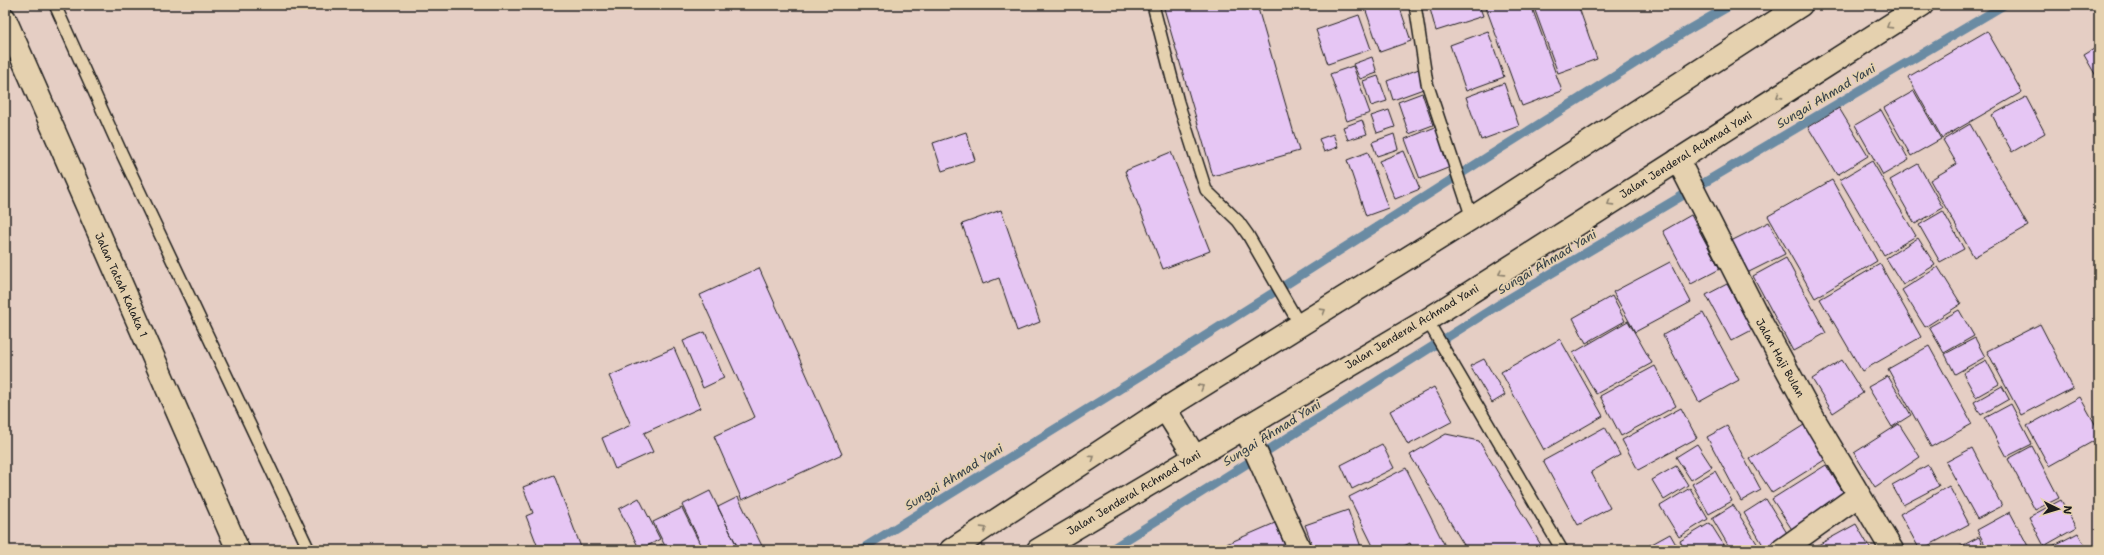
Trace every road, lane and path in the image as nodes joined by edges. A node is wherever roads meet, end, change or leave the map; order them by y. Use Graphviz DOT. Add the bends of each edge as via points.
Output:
graph roads {
  1 [pos="55,5"];
  2 [pos="1154,5"];
  3 [pos="1415,5"];
  4 [pos="1801,5"];
  5 [pos="1922,5"];
  6 [pos="5,19"];
  7 [pos="1682,168"];
  8 [pos="1472,218"];
  9 [pos="1427,320"];
  10 [pos="1300,325"];
  11 [pos="1165,409"];
  12 [pos="1245,428"];
  13 [pos="1195,457"];
  14 [pos="1859,495"];
  15 [pos="238,550"];
  16 [pos="309,550"];
  17 [pos="951,550"];
  18 [pos="1038,550"];
  19 [pos="1300,550"];
  20 [pos="1562,550"];
  21 [pos="1782,550"];
  22 [pos="1892,550"];
  1 -- 16 [label="lane" via="122,154"];
  2 -- 10 [label="lane" via="1178,102 1206,190 1238,221 1248,235"];
  3 -- 8 [label="lane" via="1427,83"];
  4 -- 8 [label="main road"];
  5 -- 7 [label="main road, Jalan Jenderal Achmad Yani, one-way"];
  6 -- 15 [label="main road, Jalan Tatah Kalaka 1"];
  7 -- 9 [label="main road, Jalan Jenderal Achmad Yani, one-way"];
  7 -- 14 [label="main road, Jalan Haji Bulan" via="1760,322"];
  10 -- 8 [label="main road, one-way"];
  9 -- 12 [label="main road, Jalan Jenderal Achmad Yani"];
  9 -- 20 [label="lane"];
  11 -- 10 [label="main road, one-way"];
  11 -- 13 [label="main road"];
  17 -- 11 [label="main road, one-way"];
  12 -- 13 [label="main road, Jalan Jenderal Achmad Yani"];
  12 -- 19 [label="main road"];
  13 -- 18 [label="main road, Jalan Jenderal Achmad Yani"];
  14 -- 21 [label="main road"];
  14 -- 22 [label="main road, Jalan Haji Bulan"];
}
